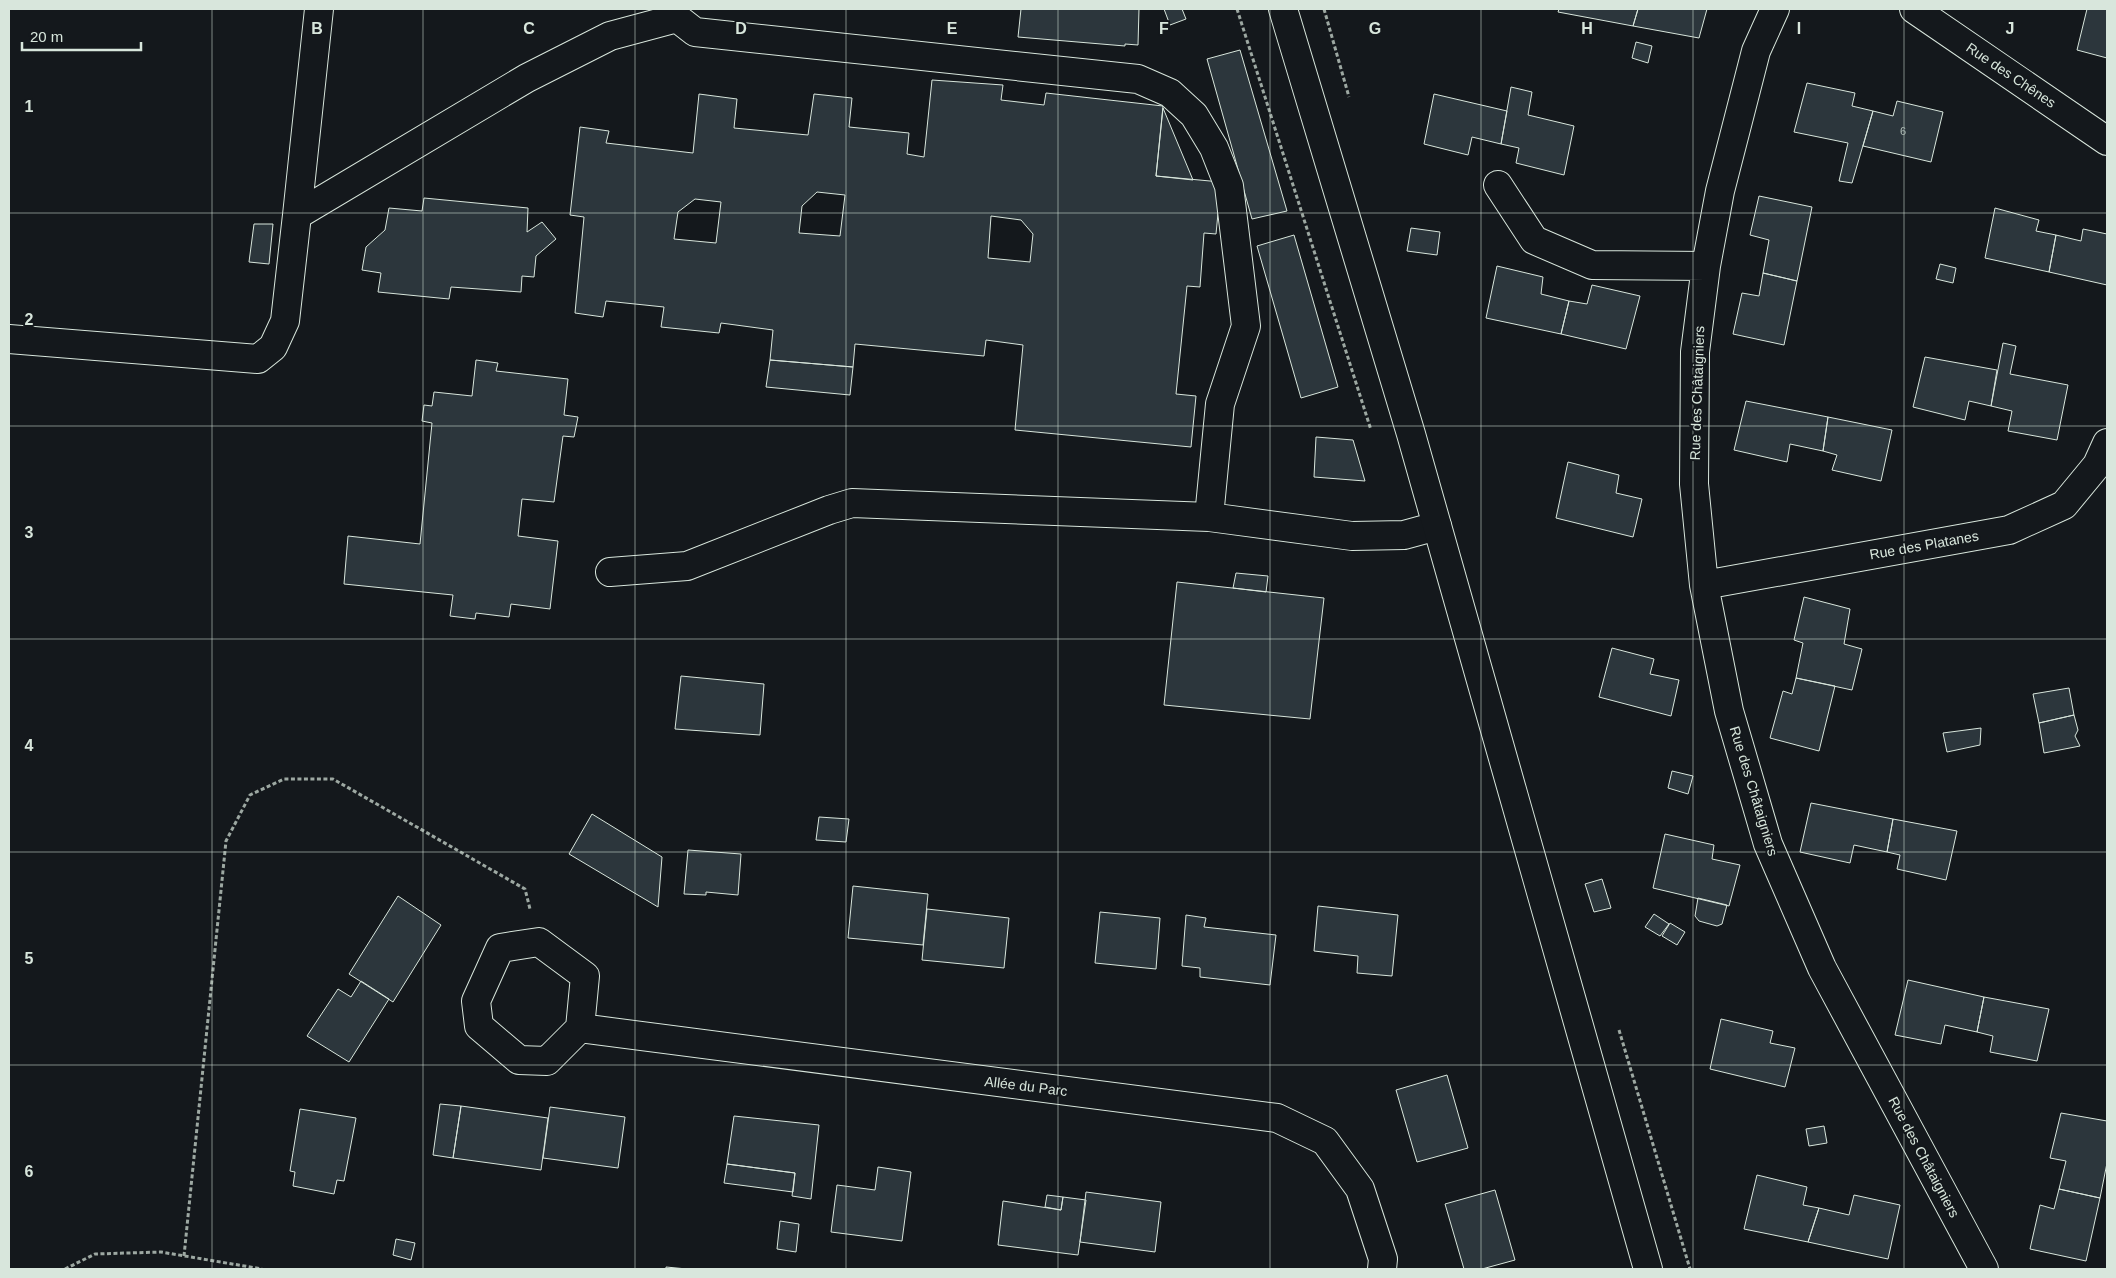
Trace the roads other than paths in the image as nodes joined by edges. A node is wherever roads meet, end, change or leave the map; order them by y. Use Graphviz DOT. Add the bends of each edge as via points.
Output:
graph roads {
  1 [pos="319,9"];
  2 [pos="1283,9"];
  3 [pos="1775,9"];
  4 [pos="1914,9"];
  5 [pos="676,13"];
  6 [pos="2107,141"];
  7 [pos="1498,185"];
  8 [pos="297,215"];
  9 [pos="1706,266"];
  10 [pos="9,340"];
  11 [pos="2107,443"];
  12 [pos="1209,517"];
  13 [pos="1437,526"];
  14 [pos="610,572"];
  15 [pos="1704,585"];
  16 [pos="580,1028"];
  17 [pos="1382,1269"];
  18 [pos="1648,1269"];
  19 [pos="1984,1269"];
  1 -- 8 [label="street"];
  2 -- 13 [label="street"];
  3 -- 9 [label="street, Rue des Châtaigniers" via="1756,51 1720,191"];
  4 -- 6 [label="street, Rue des Chênes"];
  5 -- 8 [label="street" via="610,36 527,78"];
  5 -- 12 [label="street" via="695,32 1138,79 1170,93 1194,115 1214,148 1228,186 1246,326 1220,404"];
  7 -- 9 [label="street" via="1534,240 1592,265"];
  8 -- 10 [label="street" via="285,321 273,347 258,359"];
  9 -- 15 [label="street, Rue des Châtaigniers" via="1695,352 1694,466"];
  11 -- 15 [label="street, Rue des Platanes" via="2097,465 2064,505 2009,530"];
  12 -- 13 [label="street" via="1352,536 1404,535"];
  12 -- 14 [label="street" via="852,503 687,566"];
  13 -- 18 [label="street"];
  15 -- 19 [label="street, Rue des Châtaigniers" via="1729,711 1768,844 1822,968"];
  16 -- 16 [label="street" via="547,1061 519,1060 479,1026 476,1001 500,948 539,942 585,976"];
  16 -- 17 [label="street, Allée du Parc" via="1276,1118 1325,1141 1360,1189 1382,1259"];
}
